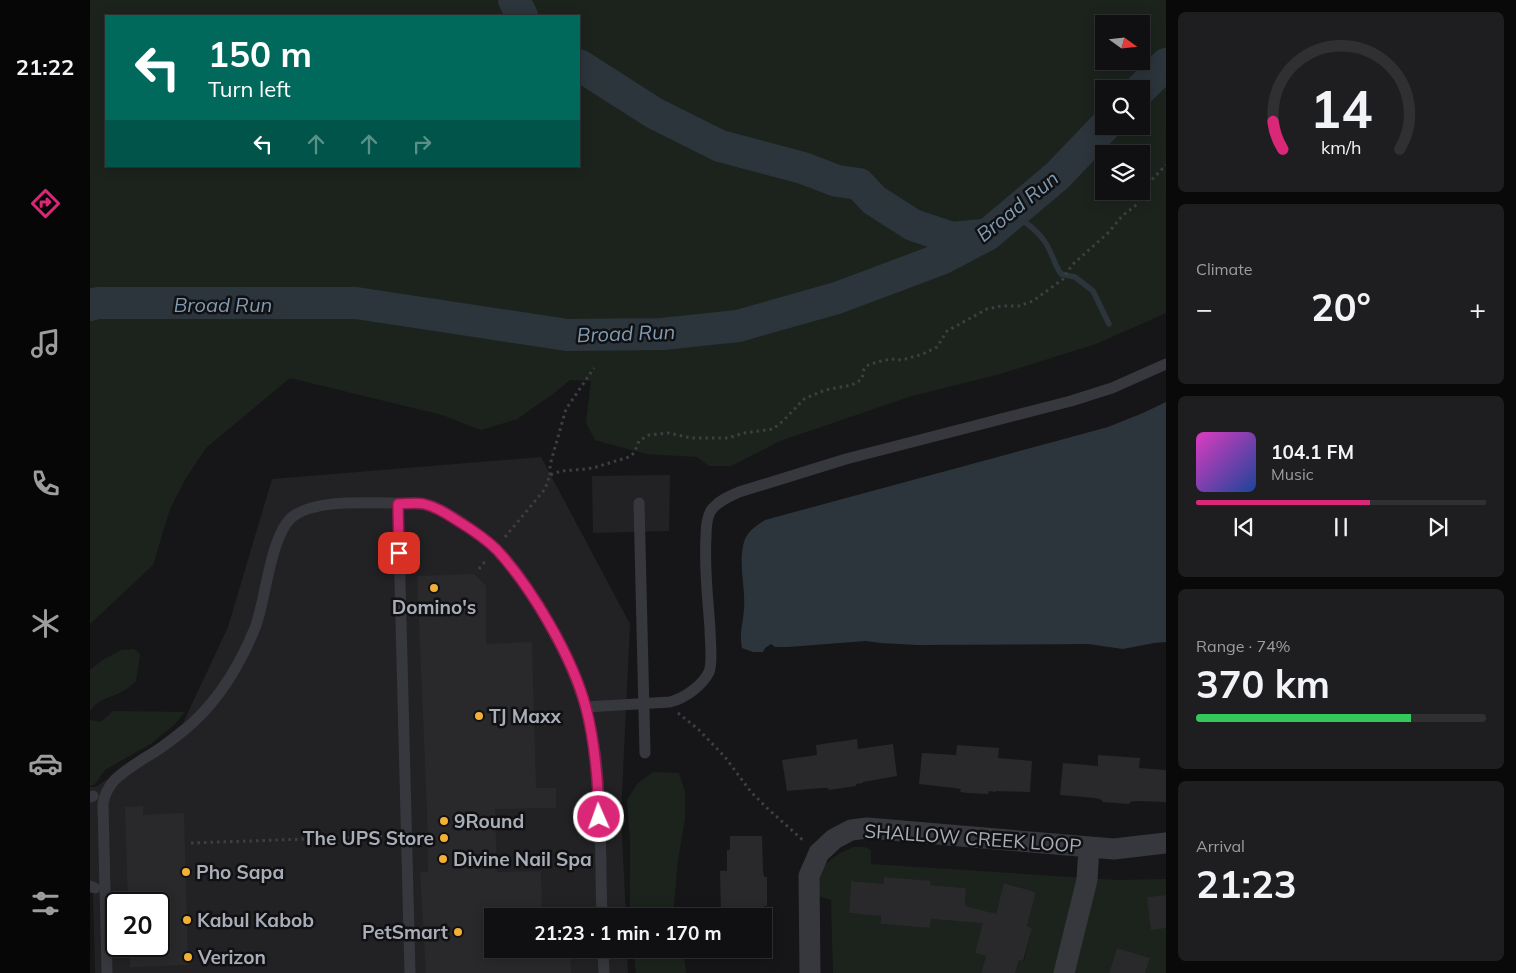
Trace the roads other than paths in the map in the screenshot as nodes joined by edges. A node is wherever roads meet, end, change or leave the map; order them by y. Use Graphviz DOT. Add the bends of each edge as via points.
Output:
graph roads {
  1 [pos="1166,364"];
  2 [pos="398,504"];
  3 [pos="640,504"];
  4 [pos="644,704"];
  5 [pos="586,707"];
  6 [pos="645,754"];
  7 [pos="1166,843"];
  8 [pos="1089,847"];
  9 [pos="602,908"];
  10 [pos="603,958"];
  11 [pos="107,973"];
  12 [pos="410,973"];
  13 [pos="604,973"];
  14 [pos="810,973"];
  15 [pos="1064,973"];
  1 -- 4 [label="lane" via="1112,388 1071,401 846,459 724,499 712,509 705,548 710,670 691,692 677,700"];
  2 -- 5 [label="lane" via="423,504 442,510 496,549 515,571 549,624 569,662"];
  2 -- 11 [label="lane" via="333,504 314,507 291,518 280,535 272,558 255,629 231,676 195,721 112,782 103,804"];
  2 -- 12 [label="lane"];
  3 -- 4 [label="lane"];
  4 -- 5 [label="lane"];
  4 -- 6 [label="lane"];
  5 -- 9 [label="lane" via="595,750"];
  7 -- 8 [label="street, SHALLOW CREEK LOOP" via="1114,849"];
  8 -- 14 [label="street, SHALLOW CREEK LOOP" via="867,828 851,830 834,839 819,854 809,876"];
  8 -- 15 [label="street" via="1087,880"];
  10 -- 13 [label="lane"];
}
